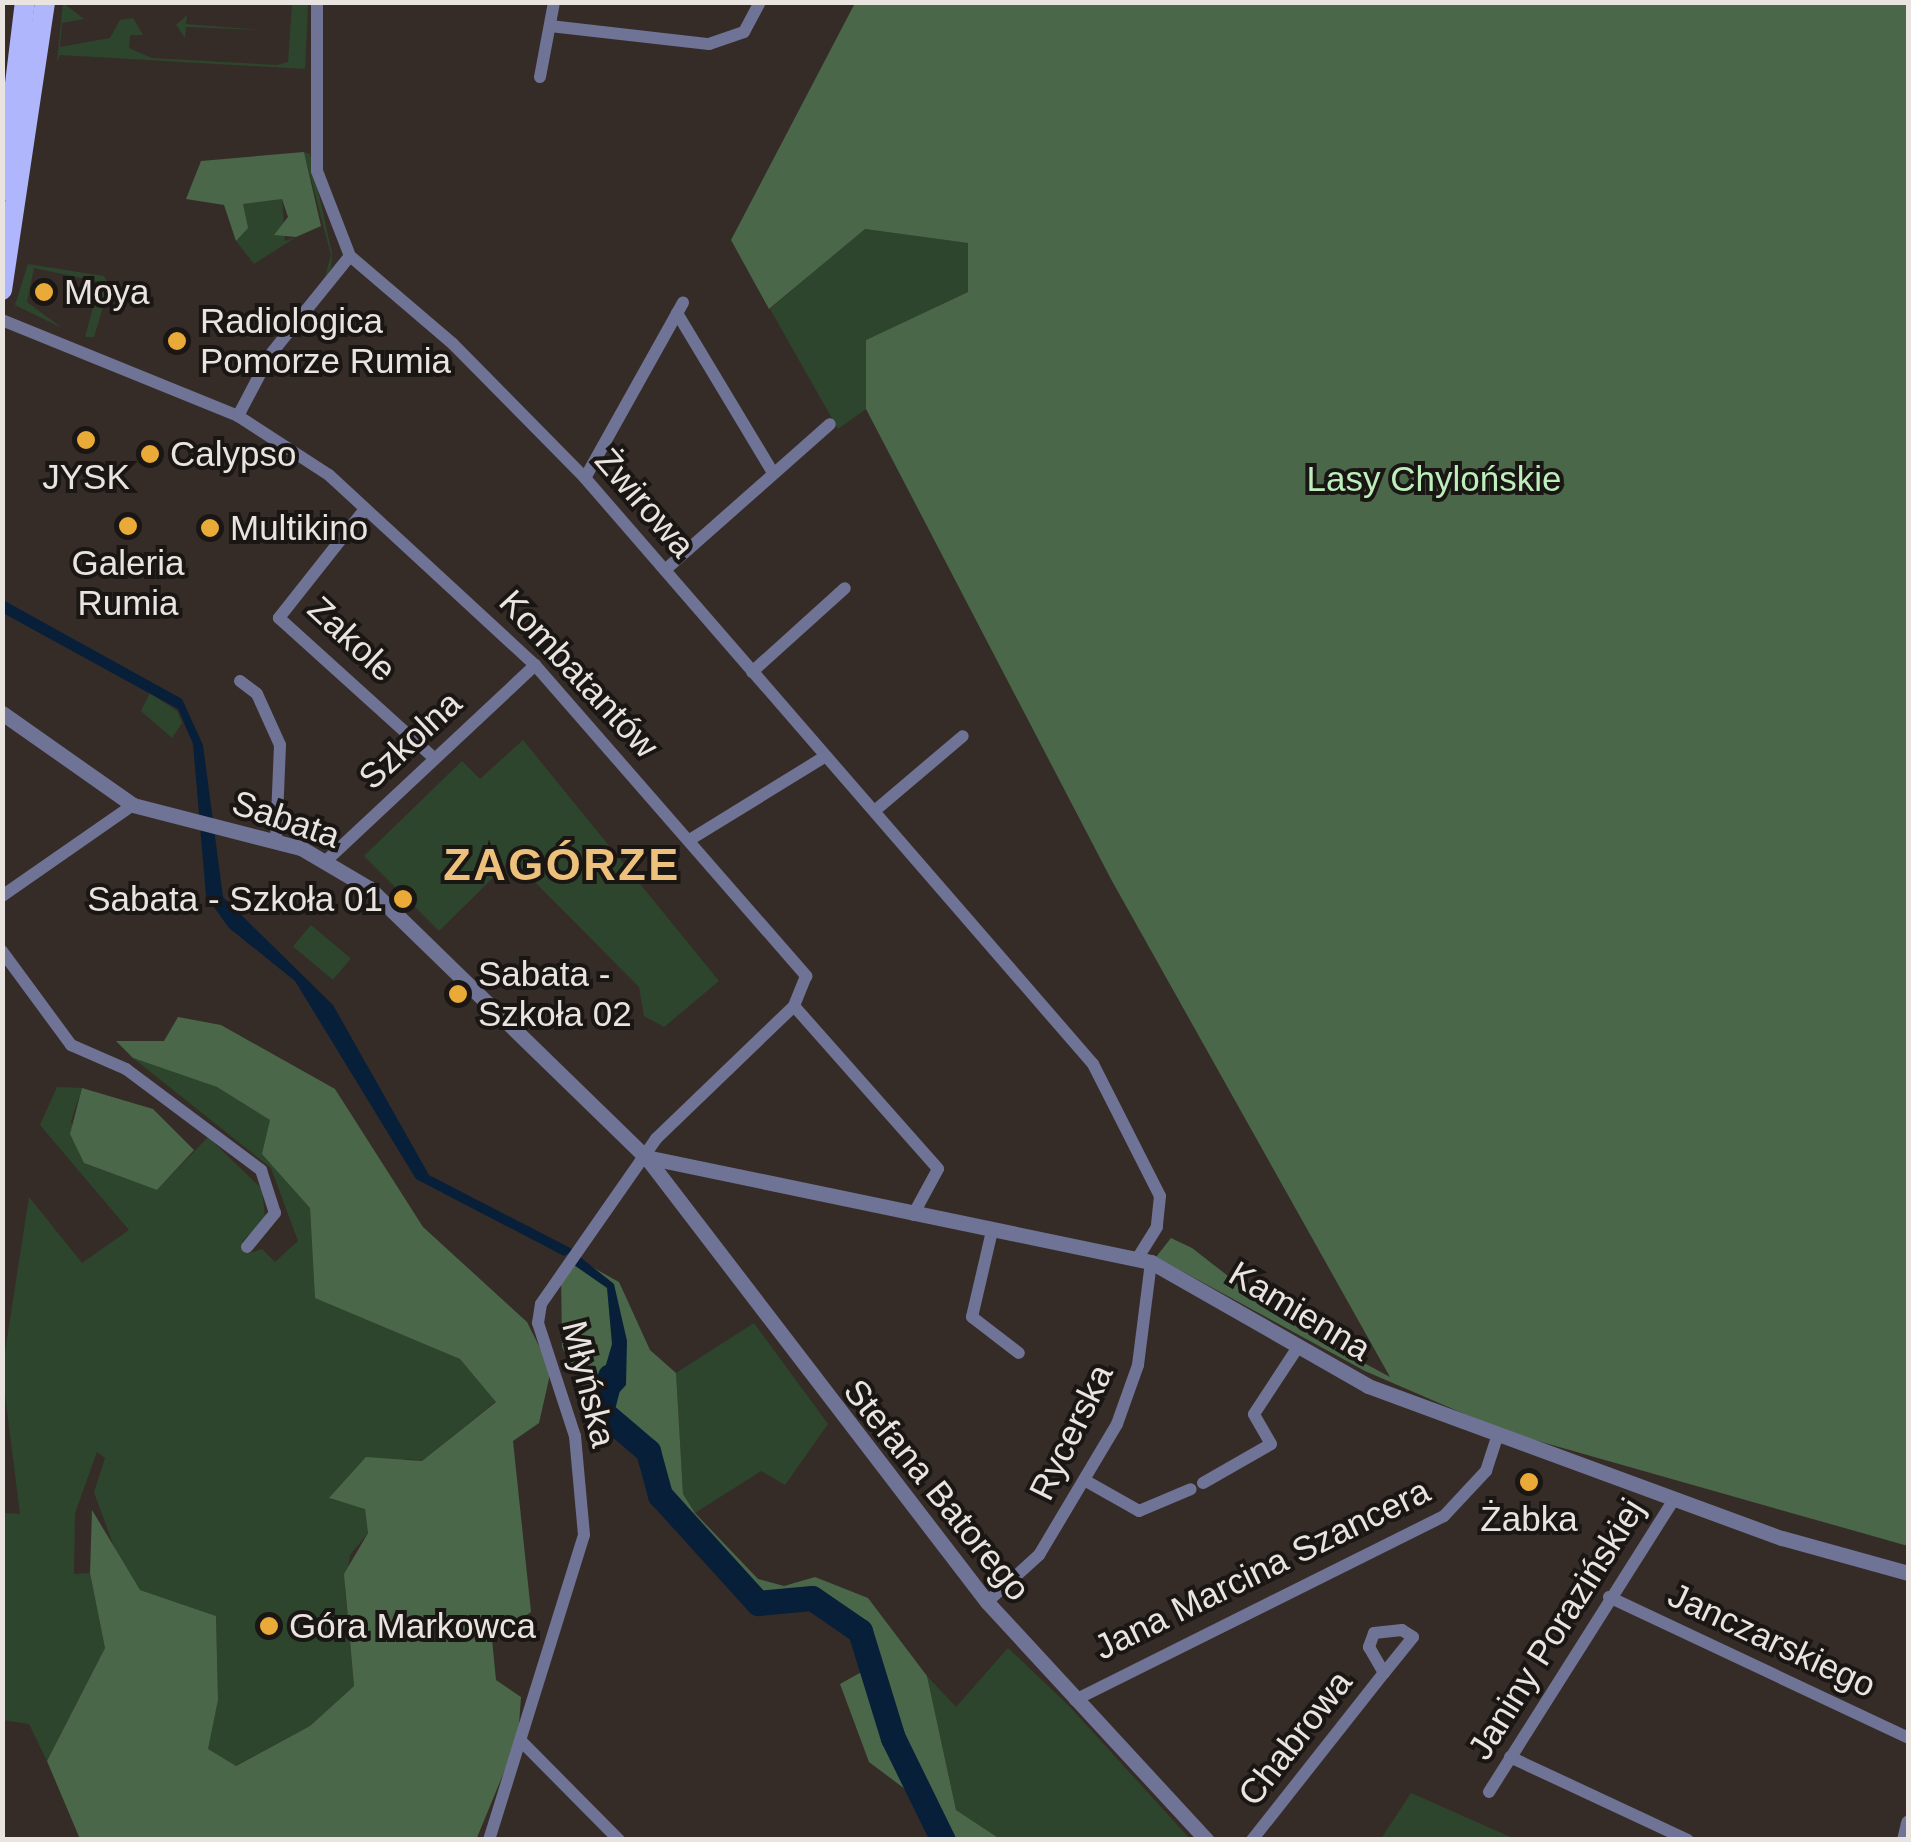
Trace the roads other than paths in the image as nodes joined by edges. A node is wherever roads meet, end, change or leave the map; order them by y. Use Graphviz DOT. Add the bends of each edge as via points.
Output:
graph roads {
  1 [pos="25,2"];
  2 [pos="44,2"];
  3 [pos="318,2"];
  4 [pos="554,2"];
  5 [pos="760,2"];
  6 [pos="550,26"];
  7 [pos="540,77"];
  8 [pos="2,191"];
  9 [pos="350,256"];
  10 [pos="2,290"];
  11 [pos="2,320"];
  12 [pos="238,416"];
  13 [pos="830,424"];
  14 [pos="773,474"];
  15 [pos="585,478"];
  16 [pos="366,509"];
  17 [pos="665,570"];
  18 [pos="845,588"];
  19 [pos="534,666"];
  20 [pos="752,672"];
  21 [pos="240,682"];
  22 [pos="2,713"];
  23 [pos="963,736"];
  24 [pos="826,756"];
  25 [pos="434,758"];
  26 [pos="133,805"];
  27 [pos="878,808"];
  28 [pos="691,839"];
  29 [pos="276,842"];
  30 [pos="328,859"];
  31 [pos="2,896"];
  32 [pos="2,951"];
  33 [pos="794,1006"];
  34 [pos="646,1157"];
  35 [pos="914,1215"];
  36 [pos="992,1231"];
  37 [pos="247,1247"];
  38 [pos="1144,1261"];
  39 [pos="1296,1350"];
  40 [pos="1019,1353"];
  41 [pos="1498,1436"];
  42 [pos="1086,1481"];
  43 [pos="1674,1499"];
  44 [pos="1908,1573"];
  45 [pos="1609,1596"];
  46 [pos="987,1602"];
  47 [pos="1384,1673"];
  48 [pos="1074,1700"];
  49 [pos="1908,1738"];
  50 [pos="522,1742"];
  51 [pos="1510,1757"];
  52 [pos="1489,1792"];
  53 [pos="1908,1822"];
  54 [pos="489,1840"];
  55 [pos="619,1840"];
  56 [pos="1207,1840"];
  57 [pos="1252,1840"];
  58 [pos="1688,1840"];
  59 [pos="1904,1840"];
  1 -- 8 [label="main road"];
  2 -- 10 [label="main road"];
  3 -- 9 [label="street" via="317,172"];
  4 -- 6 [label="street"];
  5 -- 6 [label="street" via="744,32 709,44"];
  6 -- 7 [label="street"];
  9 -- 12 [label="street" via="270,355"];
  9 -- 15 [label="street, Żwirowa"];
  11 -- 12 [label="street, Kombatantów"];
  12 -- 16 [label="street, Kombatantów"];
  13 -- 14 [label="street"];
  14 -- 15 [label="street" via="680,308"];
  14 -- 17 [label="street"];
  15 -- 17 [label="street, Żwirowa"];
  16 -- 19 [label="street, Kombatantów"];
  16 -- 25 [label="street, Zakole" via="279,618"];
  17 -- 20 [label="street, Żwirowa"];
  18 -- 20 [label="street"];
  19 -- 25 [label="street, Szkolna"];
  19 -- 28 [label="street, Kombatantów"];
  20 -- 24 [label="street, Żwirowa"];
  21 -- 29 [label="street" via="257,694 280,745"];
  22 -- 26 [label="street, Sabata"];
  23 -- 27 [label="street"];
  24 -- 27 [label="street, Żwirowa"];
  24 -- 28 [label="street"];
  25 -- 30 [label="street, Szkolna"];
  26 -- 29 [label="street, Sabata"];
  26 -- 31 [label="street"];
  27 -- 38 [label="street, Żwirowa" via="1093,1064 1130,1123 1160,1196"];
  28 -- 33 [label="street, Kombatantów" via="800,966 808,985"];
  29 -- 30 [label="street, Sabata"];
  30 -- 34 [label="street, Sabata"];
  32 -- 37 [label="street" via="71,1045 126,1069 261,1170 275,1213"];
  33 -- 34 [label="street, Młyńska"];
  33 -- 35 [label="street" via="938,1169"];
  34 -- 35 [label="street, Kamienna"];
  34 -- 46 [label="street, Stefana Batorego"];
  34 -- 50 [label="street, Młyńska" via="566,1262 538,1323 576,1436 584,1535"];
  35 -- 36 [label="street, Kamienna"];
  36 -- 38 [label="street, Kamienna"];
  36 -- 40 [label="street" via="972,1317"];
  38 -- 39 [label="street, Kamienna"];
  38 -- 42 [label="street, Rycerska" via="1138,1366"];
  39 -- 41 [label="street, Kamienna"];
  39 -- 42 [label="street" via="1254,1414 1271,1444 1138,1511"];
  41 -- 43 [label="street, Kamienna"];
  41 -- 48 [label="street, Jana Marcina Szancera" via="1486,1471 1444,1516"];
  42 -- 46 [label="street, Rycerska" via="1039,1555"];
  43 -- 44 [label="street, Kamienna"];
  43 -- 45 [label="street, Janiny Porazińskiej"];
  45 -- 49 [label="street, Janczarskiego"];
  45 -- 51 [label="street, Janiny Porazińskiej"];
  46 -- 48 [label="street, Stefana Batorego"];
  47 -- 57 [label="street, Chabrowa"];
  48 -- 56 [label="street, Stefana Batorego"];
  50 -- 54 [label="street, Młyńska"];
  50 -- 55 [label="street"];
  51 -- 52 [label="street, Janiny Porazińskiej"];
  51 -- 58 [label="street"];
  53 -- 59 [label="street"];
}
